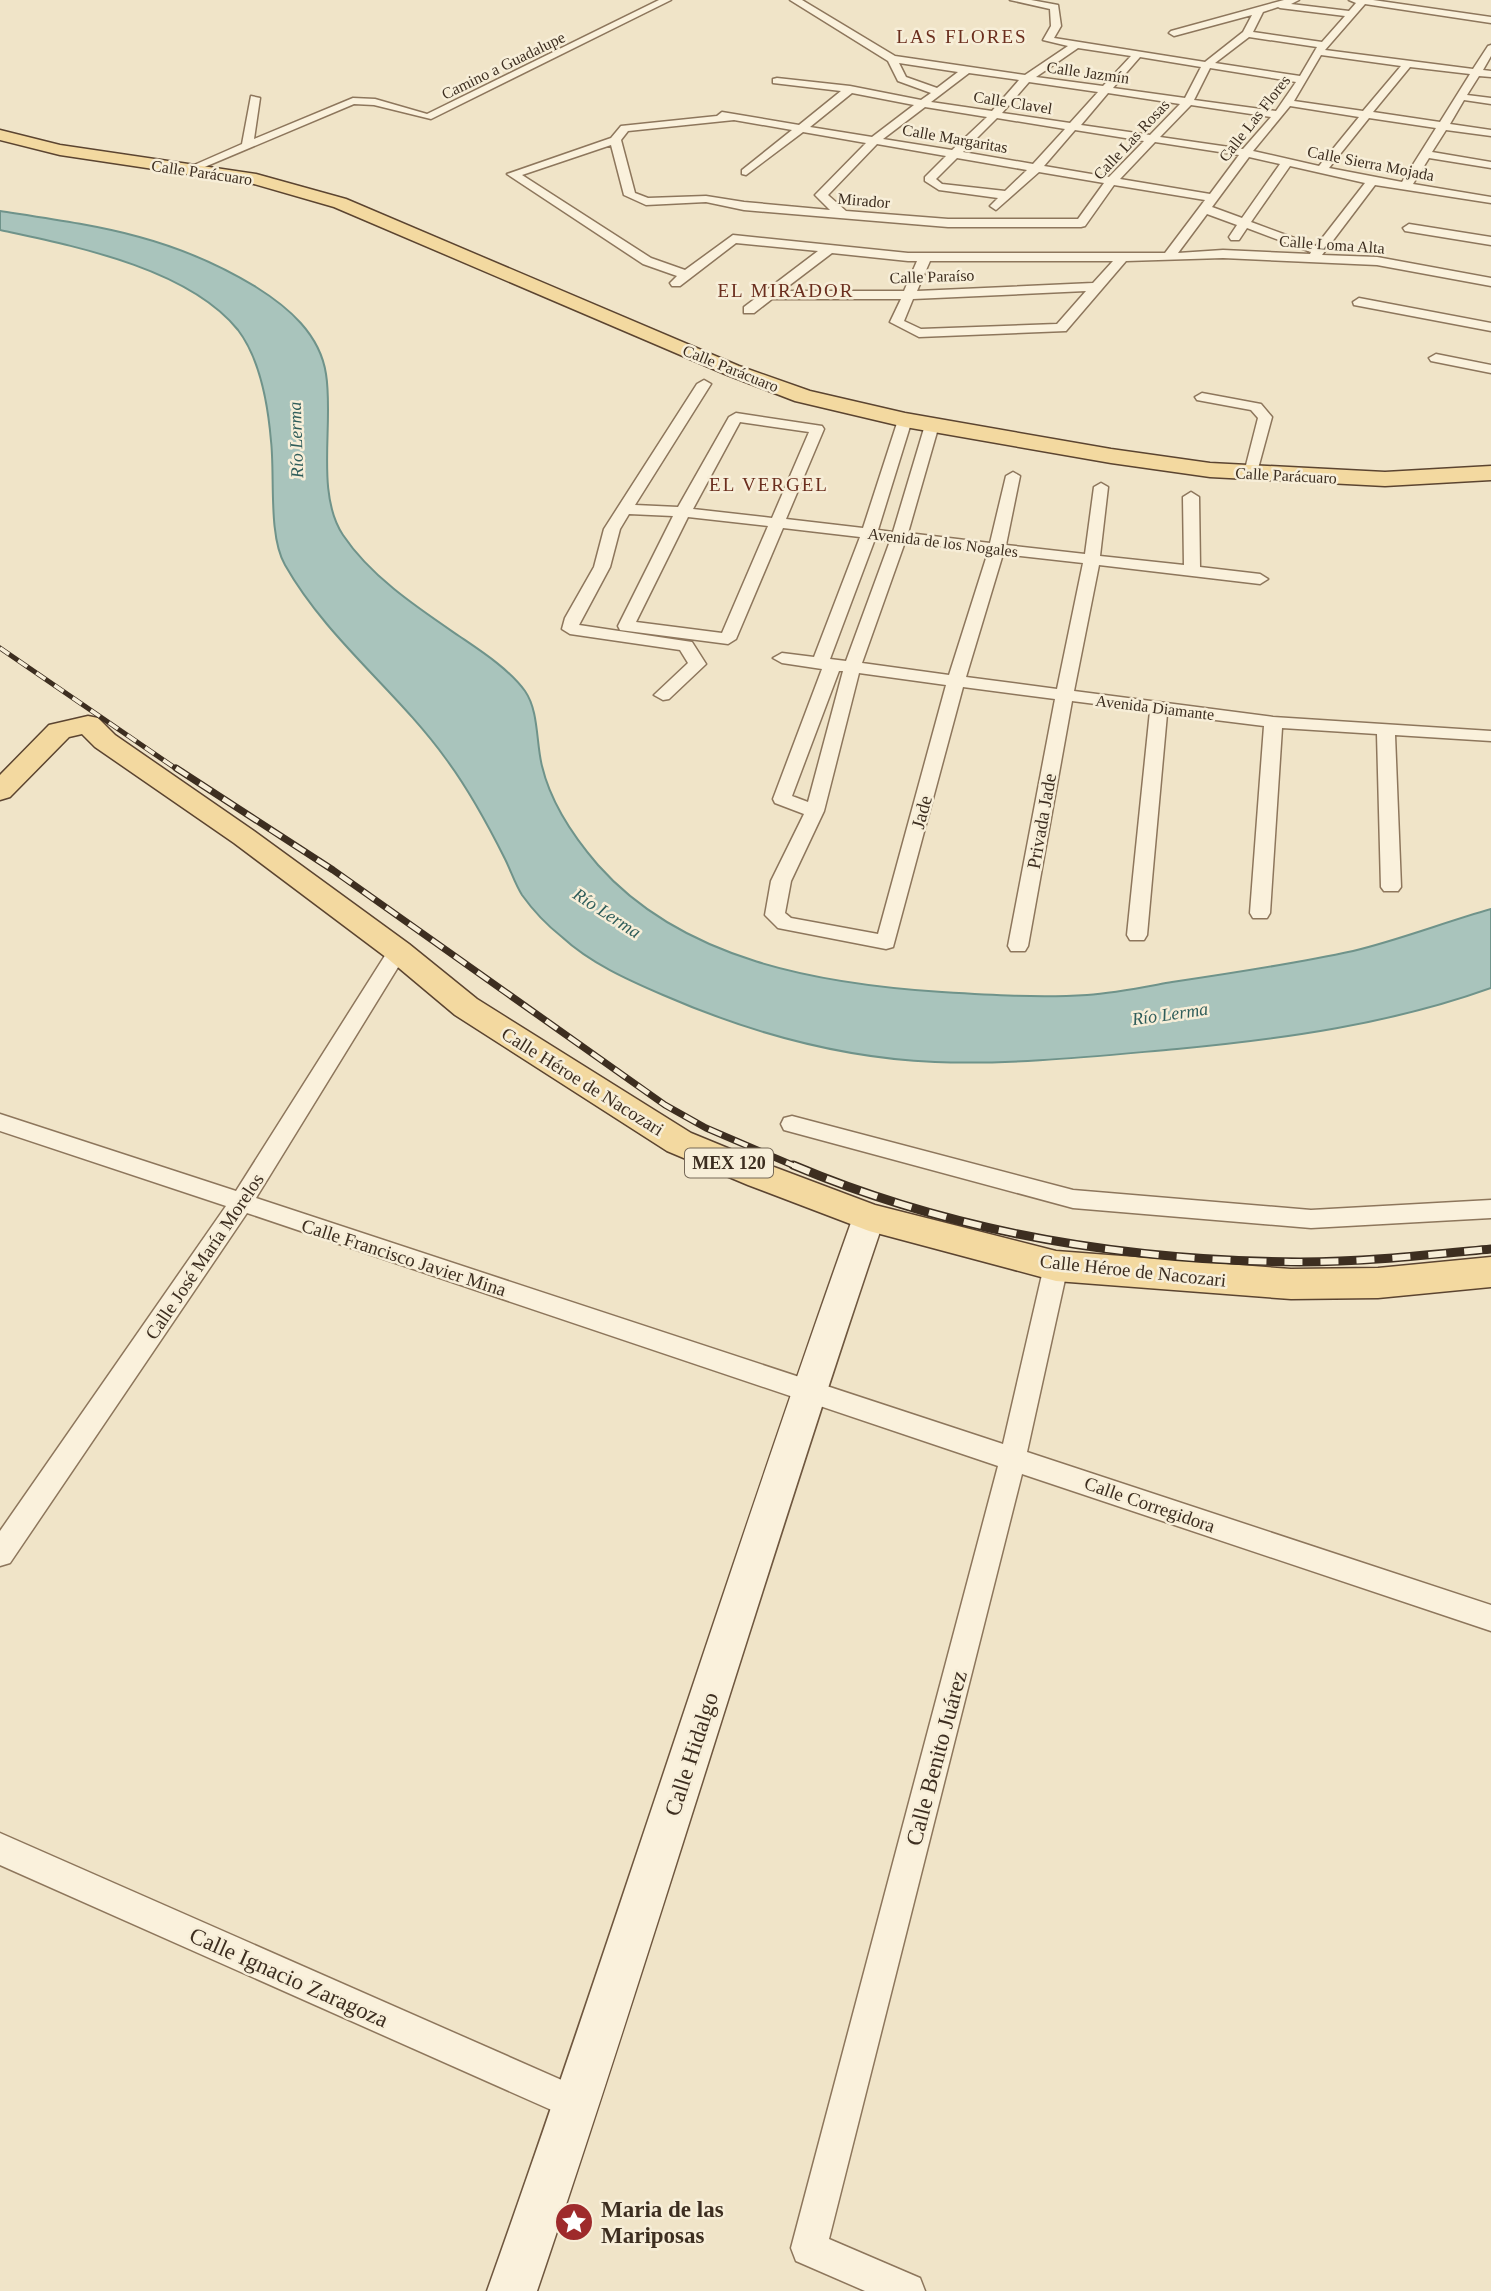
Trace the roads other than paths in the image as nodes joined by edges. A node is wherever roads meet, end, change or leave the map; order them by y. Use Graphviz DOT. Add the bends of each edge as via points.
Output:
graph roads {
  1 [pos="666,0"];
  2 [pos="795,0"];
  3 [pos="1015,0"];
  4 [pos="1066,0"];
  5 [pos="1294,0"];
  6 [pos="1361,0"];
  7 [pos="1039,5"];
  8 [pos="1280,5"];
  9 [pos="1259,10"];
  10 [pos="1351,14"];
  11 [pos="1491,20"];
  12 [pos="1174,33"];
  13 [pos="1247,34"];
  14 [pos="1074,46"];
  15 [pos="1321,49"];
  16 [pos="1491,49"];
  17 [pos="1136,56"];
  18 [pos="892,59"];
  19 [pos="1408,63"];
  20 [pos="1206,65"];
  21 [pos="967,70"];
  22 [pos="1476,72"];
  23 [pos="1491,74"];
  24 [pos="1026,79"];
  25 [pos="1303,80"];
  26 [pos="776,81"];
  27 [pos="850,89"];
  28 [pos="1103,90"];
  29 [pos="939,92"];
  30 [pos="1462,97"];
  31 [pos="256,98"];
  32 [pos="1491,101"];
  33 [pos="1188,102"];
  34 [pos="1288,103"];
  35 [pos="923,104"];
  36 [pos="691,109"];
  37 [pos="1365,114"];
  38 [pos="995,115"];
  39 [pos="1279,115"];
  40 [pos="734,117"];
  41 [pos="1443,125"];
  42 [pos="1071,126"];
  43 [pos="799,128"];
  44 [pos="1491,133"];
  45 [pos="0,135"];
  46 [pos="1153,139"];
  47 [pos="615,140"];
  48 [pos="875,140"];
  49 [pos="247,146"];
  50 [pos="1246,153"];
  51 [pos="952,155"];
  52 [pos="1427,155"];
  53 [pos="1287,162"];
  54 [pos="1491,165"];
  55 [pos="1036,168"];
  56 [pos="191,169"];
  57 [pos="1321,170"];
  58 [pos="746,172"];
  59 [pos="1111,181"];
  60 [pos="1372,181"];
  61 [pos="1406,186"];
  62 [pos="1006,195"];
  63 [pos="1214,198"];
  64 [pos="1491,200"];
  65 [pos="1205,209"];
  66 [pos="842,214"];
  67 [pos="979,223"];
  68 [pos="1081,223"];
  69 [pos="1244,225"];
  70 [pos="1409,228"];
  71 [pos="1331,235"];
  72 [pos="1277,236"];
  73 [pos="1491,241"];
  74 [pos="829,249"];
  75 [pos="1223,254"];
  76 [pos="1316,254"];
  77 [pos="925,257"];
  78 [pos="1123,257"];
  79 [pos="1169,257"];
  80 [pos="1491,282"];
  81 [pos="1095,287"];
  82 [pos="770,295"];
  83 [pos="909,295"];
  84 [pos="1359,302"];
  85 [pos="749,310"];
  86 [pos="1491,327"];
  87 [pos="1436,358"];
  88 [pos="1491,369"];
  89 [pos="704,384"];
  90 [pos="1202,397"];
  91 [pos="736,417"];
  92 [pos="905,420"];
  93 [pos="932,425"];
  94 [pos="1251,473"];
  95 [pos="1491,473"];
  96 [pos="1013,476"];
  97 [pos="1101,487"];
  98 [pos="1191,497"];
  99 [pos="626,509"];
  100 [pos="682,512"];
  101 [pos="776,523"];
  102 [pos="869,534"];
  103 [pos="899,537"];
  104 [pos="997,548"];
  105 [pos="1092,559"];
  106 [pos="1192,571"];
  107 [pos="1260,579"];
  108 [pos="626,626"];
  109 [pos="782,658"];
  110 [pos="826,665"];
  111 [pos="852,668"];
  112 [pos="956,681"];
  113 [pos="663,695"];
  114 [pos="1063,695"];
  115 [pos="1159,708"];
  116 [pos="1273,722"];
  117 [pos="1386,730"];
  118 [pos="1491,736"];
  119 [pos="0,791"];
  120 [pos="814,811"];
  121 [pos="1391,887"];
  122 [pos="1260,913"];
  123 [pos="1137,935"];
  124 [pos="1018,946"];
  125 [pos="398,951"];
  126 [pos="0,1122"];
  127 [pos="792,1124"];
  128 [pos="241,1203"];
  129 [pos="1491,1209"];
  130 [pos="869,1217"];
  131 [pos="1056,1266"];
  132 [pos="1491,1272"];
  133 [pos="808,1392"];
  134 [pos="1013,1458"];
  135 [pos="0,1554"];
  136 [pos="1491,1618"];
  137 [pos="0,1849"];
  138 [pos="578,2104"];
  139 [pos="512,2291"];
  140 [pos="907,2291"];
  1 -- 49 [label="street, Camino a Guadalupe" via="441,113 427,117 376,102 353,101"];
  2 -- 18 [label="street"];
  3 -- 7 [label="street"];
  4 -- 7 [label="street"];
  5 -- 8 [label="street"];
  6 -- 10 [label="street, Calle Las Flores"];
  6 -- 11 [label="street"];
  7 -- 14 [label="street" via="1055,7 1056,26 1048,40"];
  8 -- 9 [label="street"];
  8 -- 10 [label="street"];
  9 -- 12 [label="street"];
  9 -- 13 [label="street, Calle Las Rosas"];
  10 -- 15 [label="street, Calle Las Flores"];
  13 -- 15 [label="street"];
  13 -- 20 [label="street, Calle Las Rosas"];
  14 -- 17 [label="street"];
  14 -- 24 [label="street"];
  15 -- 19 [label="street"];
  15 -- 25 [label="street, Calle Las Flores"];
  16 -- 22 [label="street"];
  17 -- 20 [label="street"];
  17 -- 28 [label="street"];
  18 -- 21 [label="street, Calle Jazmín"];
  18 -- 29 [label="street" via="902,79"];
  19 -- 22 [label="street"];
  19 -- 37 [label="street"];
  20 -- 25 [label="street"];
  20 -- 33 [label="street, Calle Las Rosas"];
  21 -- 24 [label="street, Calle Jazmín"];
  21 -- 29 [label="street"];
  22 -- 23 [label="street"];
  22 -- 30 [label="street"];
  24 -- 28 [label="street, Calle Jazmín"];
  24 -- 38 [label="street"];
  25 -- 34 [label="street, Calle Las Flores"];
  26 -- 27 [label="street, Calle Clavel"];
  27 -- 35 [label="street, Calle Clavel"];
  27 -- 43 [label="street"];
  28 -- 33 [label="street, Calle Jazmín"];
  28 -- 42 [label="street"];
  29 -- 35 [label="street"];
  30 -- 32 [label="street"];
  30 -- 41 [label="street"];
  31 -- 49 [label="street"];
  33 -- 39 [label="street, Calle Jazmín"];
  33 -- 46 [label="street, Calle Las Rosas"];
  34 -- 37 [label="street"];
  34 -- 39 [label="street, Calle Las Flores"];
  35 -- 38 [label="street, Calle Clavel"];
  35 -- 48 [label="street"];
  36 -- 40 [label="street, Calle Margaritas"];
  37 -- 41 [label="street"];
  37 -- 57 [label="street"];
  38 -- 42 [label="street, Calle Clavel"];
  38 -- 51 [label="street"];
  39 -- 50 [label="street, Calle Las Flores"];
  40 -- 43 [label="street, Calle Margaritas"];
  40 -- 47 [label="street" via="625,128"];
  41 -- 44 [label="street"];
  41 -- 52 [label="street"];
  42 -- 46 [label="street, Calle Clavel"];
  42 -- 55 [label="street"];
  43 -- 48 [label="street, Calle Margaritas"];
  43 -- 58 [label="street"];
  45 -- 56 [label="main road, Calle Parácuaro" via="60,150"];
  46 -- 50 [label="street, Calle Clavel"];
  46 -- 59 [label="street, Calle Las Rosas"];
  47 -- 66 [label="street, Mirador" via="630,195 646,202 743,201"];
  47 -- 74 [label="street" via="513,174 681,279 733,239"];
  48 -- 51 [label="street, Calle Margaritas"];
  48 -- 66 [label="street" via="821,195"];
  49 -- 56 [label="street, Camino a Guadalupe"];
  50 -- 53 [label="street, Calle Sierra Mojada"];
  50 -- 63 [label="street, Calle Las Flores"];
  51 -- 55 [label="street, Calle Margaritas"];
  51 -- 62 [label="street" via="929,179 939,187"];
  52 -- 54 [label="street"];
  52 -- 61 [label="street"];
  53 -- 57 [label="street, Calle Sierra Mojada"];
  53 -- 69 [label="street"];
  55 -- 59 [label="street, Calle Margaritas"];
  55 -- 62 [label="street"];
  56 -- 92 [label="main road, Calle Parácuaro" via="256,179 340,203 744,374 803,396"];
  57 -- 60 [label="street, Calle Sierra Mojada"];
  59 -- 63 [label="street, Calle Margaritas"];
  59 -- 68 [label="street, Calle Las Rosas"];
  60 -- 61 [label="street, Calle Sierra Mojada"];
  60 -- 71 [label="street"];
  61 -- 64 [label="street, Calle Sierra Mojada"];
  62 -- 67 [label="street"];
  63 -- 65 [label="street, Calle Las Flores"];
  65 -- 69 [label="street"];
  65 -- 79 [label="street, Calle Las Flores"];
  66 -- 67 [label="street, Mirador"];
  67 -- 68 [label="street, Mirador"];
  69 -- 72 [label="street"];
  69 -- 75 [label="street"];
  70 -- 73 [label="street"];
  71 -- 72 [label="street"];
  71 -- 76 [label="street"];
  72 -- 76 [label="street"];
  74 -- 77 [label="street"];
  74 -- 82 [label="street"];
  75 -- 76 [label="street, Calle Loma Alta"];
  75 -- 79 [label="street, Calle Loma Alta"];
  76 -- 80 [label="street, Calle Loma Alta"];
  77 -- 78 [label="street"];
  77 -- 83 [label="street"];
  78 -- 79 [label="street"];
  78 -- 81 [label="street"];
  81 -- 83 [label="street, Calle Paraíso"];
  81 -- 83 [label="street" via="1060,328 919,333 897,323"];
  82 -- 83 [label="street, Calle Paraíso"];
  82 -- 85 [label="street"];
  84 -- 86 [label="street"];
  87 -- 88 [label="street"];
  89 -- 99 [label="street"];
  90 -- 94 [label="street" via="1256,407 1265,417"];
  91 -- 100 [label="street"];
  91 -- 101 [label="street" via="817,429"];
  92 -- 93 [label="main road, Calle Parácuaro"];
  92 -- 102 [label="street"];
  93 -- 94 [label="main road, Calle Parácuaro" via="1111,456"];
  93 -- 103 [label="street"];
  94 -- 95 [label="main road, Calle Parácuaro" via="1385,480"];
  96 -- 104 [label="street, Jade"];
  97 -- 105 [label="street, Privada Jade"];
  98 -- 106 [label="street"];
  99 -- 100 [label="street, Avenida de los Nogales"];
  99 -- 113 [label="street" via="612,529 602,567 570,629 686,646 697,664"];
  100 -- 101 [label="street, Avenida de los Nogales"];
  100 -- 108 [label="street"];
  101 -- 102 [label="street, Avenida de los Nogales"];
  101 -- 108 [label="street" via="728,639"];
  102 -- 103 [label="street, Avenida de los Nogales"];
  102 -- 110 [label="street"];
  103 -- 104 [label="street, Avenida de los Nogales"];
  103 -- 111 [label="street"];
  104 -- 105 [label="street, Avenida de los Nogales"];
  104 -- 112 [label="street, Jade"];
  105 -- 106 [label="street, Avenida de los Nogales"];
  105 -- 114 [label="street, Privada Jade"];
  106 -- 107 [label="street, Avenida de los Nogales"];
  109 -- 110 [label="street, Avenida Diamante"];
  110 -- 111 [label="street, Avenida Diamante"];
  110 -- 120 [label="street" via="782,799"];
  111 -- 112 [label="street, Avenida Diamante"];
  111 -- 120 [label="street"];
  112 -- 114 [label="street, Avenida Diamante"];
  112 -- 120 [label="street, Jade" via="886,942 785,923 775,915 780,881"];
  114 -- 115 [label="street, Avenida Diamante"];
  114 -- 124 [label="street, Privada Jade"];
  115 -- 116 [label="street, Avenida Diamante"];
  115 -- 123 [label="street"];
  116 -- 117 [label="street, Avenida Diamante"];
  116 -- 122 [label="street"];
  117 -- 118 [label="street, Avenida Diamante"];
  117 -- 121 [label="street"];
  119 -- 125 [label="main road, Calle Héroe de Nacozari / MEX 120" via="59,731 88,724 105,741"];
  125 -- 128 [label="street, Calle José María Morelos"];
  125 -- 130 [label="main road, Calle Héroe de Nacozari / MEX 120" via="466,1007 679,1142"];
  126 -- 128 [label="street, Calle Francisco Javier Mina"];
  127 -- 129 [label="street" via="1073,1199 1311,1219"];
  128 -- 133 [label="street, Calle Francisco Javier Mina"];
  128 -- 135 [label="street, Calle José María Morelos"];
  130 -- 131 [label="main road, Calle Héroe de Nacozari / MEX 120"];
  130 -- 133 [label="street, Calle Hidalgo"];
  131 -- 132 [label="main road, Calle Héroe de Nacozari / MEX 120" via="1292,1284 1378,1283"];
  131 -- 134 [label="street, Calle Benito Juárez"];
  133 -- 134 [label="street, Calle Corregidora"];
  133 -- 138 [label="street, Calle Hidalgo"];
  134 -- 136 [label="street, Calle Corregidora"];
  134 -- 140 [label="street, Calle Benito Juárez" via="809,2248"];
  137 -- 138 [label="street, Calle Ignacio Zaragoza"];
  138 -- 139 [label="street, Calle Hidalgo"];
}
